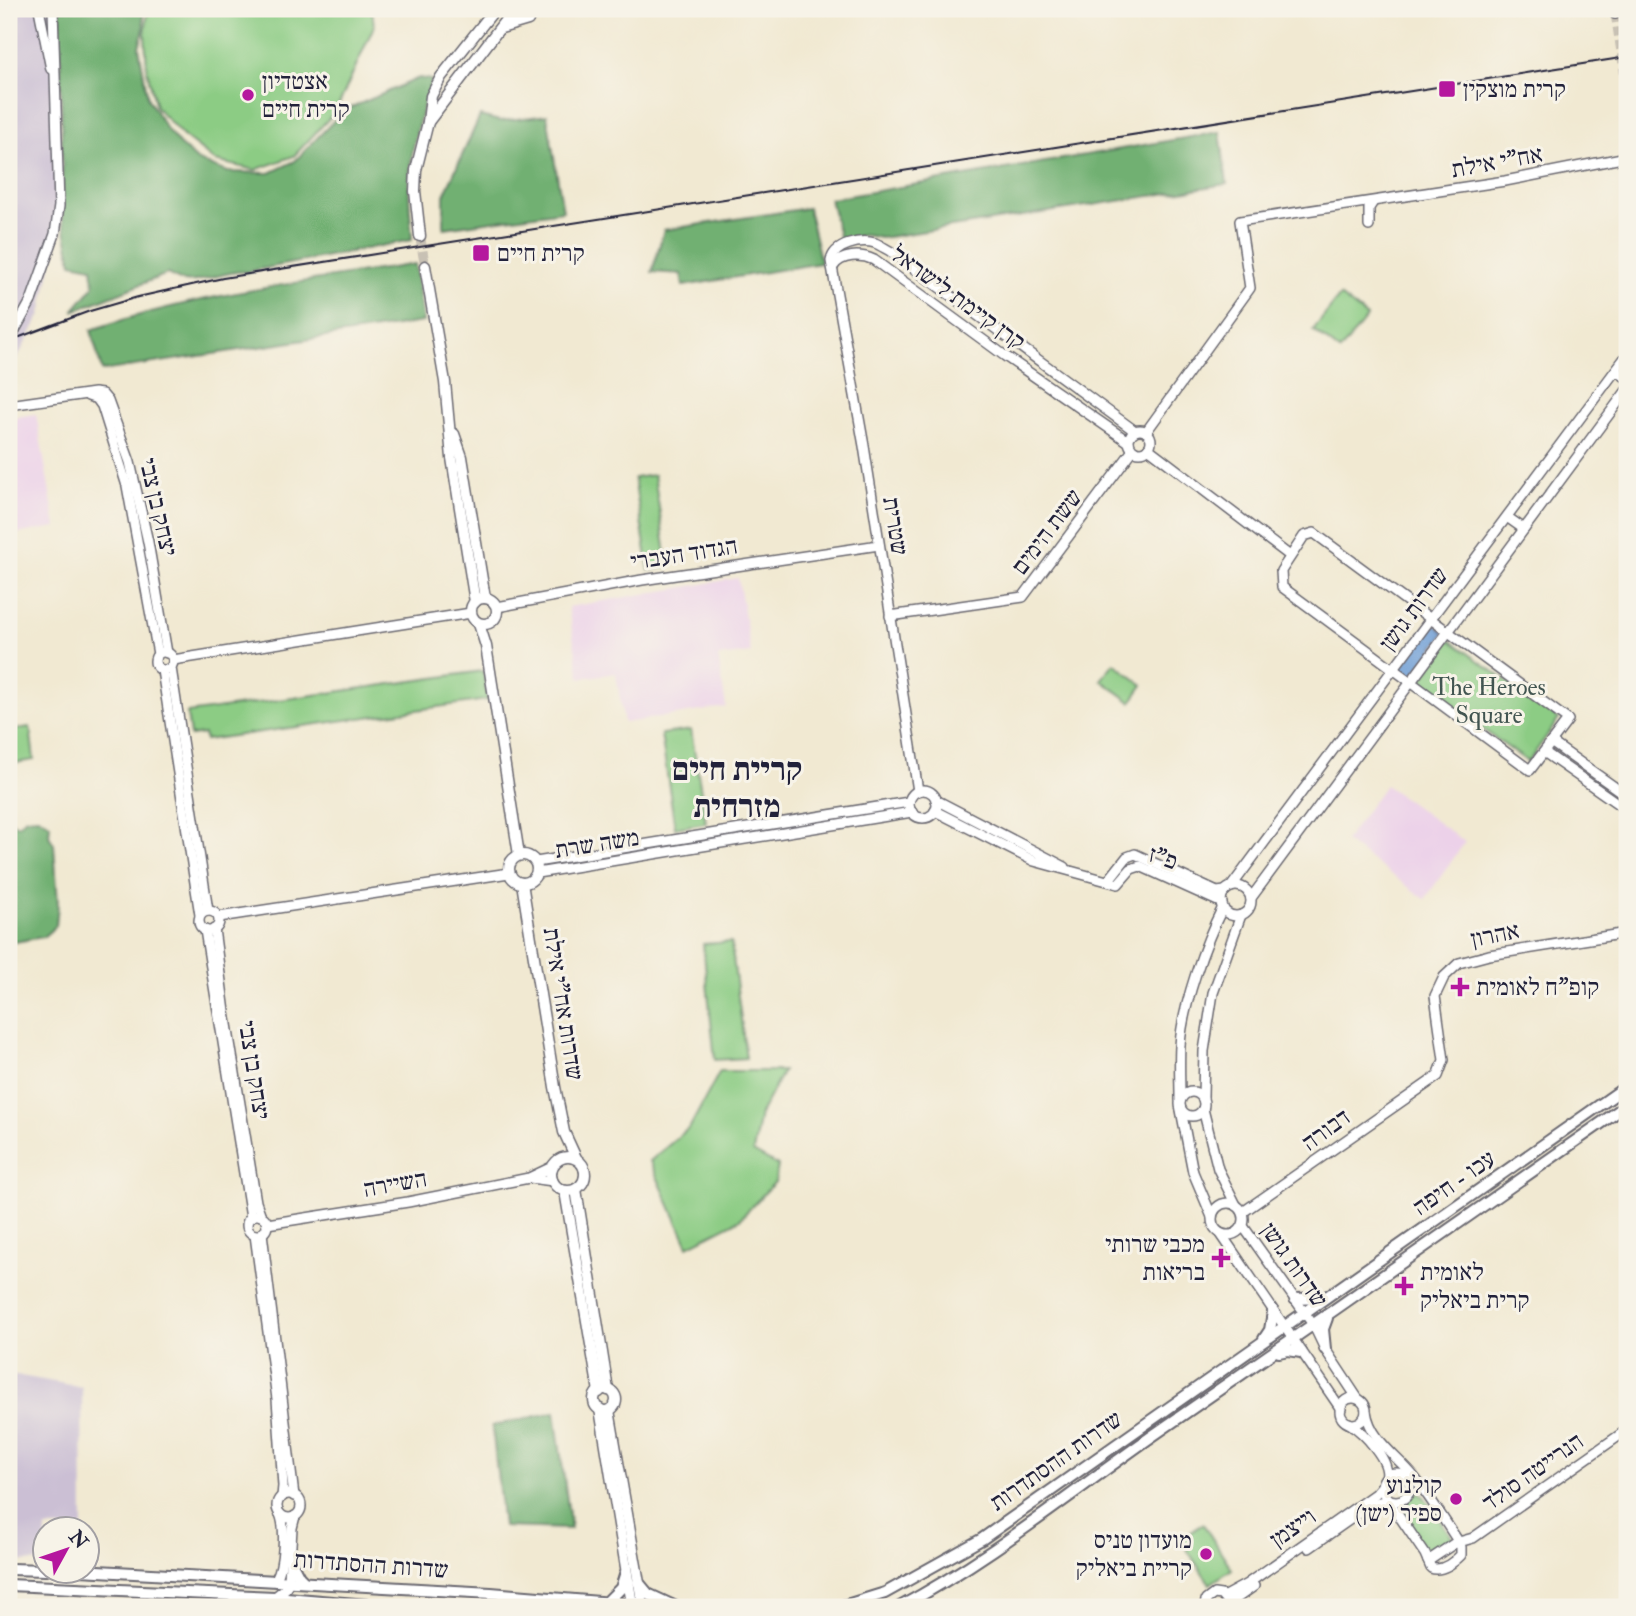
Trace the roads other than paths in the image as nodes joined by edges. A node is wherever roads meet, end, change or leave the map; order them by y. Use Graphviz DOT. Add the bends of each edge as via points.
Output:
graph roads {
  1 [pos="39,9"];
  2 [pos="53,9"];
  3 [pos="495,9"];
  4 [pos="516,9"];
  5 [pos="498,30"];
  6 [pos="54,80"];
  7 [pos="428,122"];
  8 [pos="1627,158"];
  9 [pos="1373,202"];
  10 [pos="1369,226"];
  11 [pos="420,236"];
  12 [pos="425,266"];
  13 [pos="833,268"];
  14 [pos="9,341"];
  15 [pos="1627,355"];
  16 [pos="1614,373"];
  17 [pos="1627,378"];
  18 [pos="1627,390"];
  19 [pos="1591,404"];
  20 [pos="9,405"];
  21 [pos="1608,415"];
  22 [pos="1135,431"];
  23 [pos="1146,432"];
  24 [pos="1131,446"];
  25 [pos="1148,448"];
  26 [pos="1507,517"];
  27 [pos="1524,529"];
  28 [pos="879,545"];
  29 [pos="1290,556"];
  30 [pos="480,600"];
  31 [pos="497,607"];
  32 [pos="471,613"];
  33 [pos="890,615"];
  34 [pos="1431,619"];
  35 [pos="483,624"];
  36 [pos="1449,632"];
  37 [pos="166,661"];
  38 [pos="1393,669"];
  39 [pos="1411,682"];
  40 [pos="1551,742"];
  41 [pos="1544,752"];
  42 [pos="1314,776"];
  43 [pos="1331,789"];
  44 [pos="918,791"];
  45 [pos="1627,796"];
  46 [pos="935,805"];
  47 [pos="911,807"];
  48 [pos="1627,810"];
  49 [pos="519,855"];
  50 [pos="536,868"];
  51 [pos="509,873"];
  52 [pos="1108,881"];
  53 [pos="522,883"];
  54 [pos="1228,889"];
  55 [pos="1251,898"];
  56 [pos="1222,905"];
  57 [pos="204,913"];
  58 [pos="1241,915"];
  59 [pos="219,917"];
  60 [pos="210,930"];
  61 [pos="1627,933"];
  62 [pos="1433,1081"];
  63 [pos="1627,1086"];
  64 [pos="1203,1097"];
  65 [pos="1180,1100"];
  66 [pos="1627,1105"];
  67 [pos="1203,1109"];
  68 [pos="1181,1110"];
  69 [pos="564,1132"];
  70 [pos="561,1158"];
  71 [pos="576,1158"];
  72 [pos="552,1167"];
  73 [pos="529,1178"];
  74 [pos="552,1181"];
  75 [pos="576,1189"];
  76 [pos="565,1191"];
  77 [pos="1239,1209"];
  78 [pos="1212,1217"];
  79 [pos="259,1219"];
  80 [pos="1243,1226"];
  81 [pos="259,1234"];
  82 [pos="1221,1234"];
  83 [pos="1325,1297"];
  84 [pos="1295,1299"];
  85 [pos="1273,1312"];
  86 [pos="1304,1312"];
  87 [pos="1329,1315"];
  88 [pos="1314,1326"];
  89 [pos="1283,1327"];
  90 [pos="1293,1341"];
  91 [pos="1262,1342"];
  92 [pos="1325,1349"];
  93 [pos="1301,1352"];
  94 [pos="1273,1354"];
  95 [pos="603,1391"];
  96 [pos="1358,1399"];
  97 [pos="1341,1409"];
  98 [pos="605,1410"];
  99 [pos="1366,1411"];
  100 [pos="1347,1422"];
  101 [pos="1627,1430"];
  102 [pos="1379,1440"];
  103 [pos="1407,1478"];
  104 [pos="1384,1482"];
  105 [pos="294,1496"];
  106 [pos="282,1497"];
  107 [pos="1388,1500"];
  108 [pos="1431,1502"];
  109 [pos="280,1514"];
  110 [pos="295,1516"];
  111 [pos="1459,1541"];
  112 [pos="1427,1561"];
  113 [pos="291,1562"];
  114 [pos="9,1569"];
  115 [pos="32,1570"];
  116 [pos="102,1571"];
  117 [pos="626,1572"];
  118 [pos="276,1580"];
  119 [pos="289,1580"];
  120 [pos="304,1582"];
  121 [pos="638,1582"];
  122 [pos="9,1585"];
  123 [pos="275,1597"];
  124 [pos="607,1602"];
  125 [pos="1226,1603"];
  126 [pos="1206,1604"];
  127 [pos="637,1605"];
  128 [pos="390,1607"];
  129 [pos="660,1607"];
  130 [pos="676,1607"];
  131 [pos="840,1607"];
  132 [pos="900,1607"];
  133 [pos="1197,1607"];
  1 -- 6 [label="street"];
  2 -- 6 [label="street"];
  3 -- 7 [label="main road" via="435,87"];
  4 -- 5 [label="main road"];
  4 -- 5 [label="main road" via="526,20"];
  5 -- 7 [label="main road"];
  6 -- 14 [label="street, bridge" via="59,206 55,234 32,301"];
  7 -- 11 [label="main road" via="416,170"];
  8 -- 9 [label="street, אח\"י אילת"];
  9 -- 10 [label="street"];
  9 -- 23 [label="street, אח\"י אילת" via="1240,221 1250,288"];
  12 -- 30 [label="main road" via="452,458"];
  13 -- 22 [label="street, קרן קיימת לישראל" via="831,258 856,243 877,244 891,251"];
  13 -- 24 [label="street, קרן קיימת לישראל" via="845,257 874,260"];
  13 -- 28 [label="street, שטרית"];
  15 -- 16 [label="street, שדרות גושן"];
  16 -- 17 [label="street"];
  16 -- 19 [label="street, שדרות גושן"];
  18 -- 21 [label="street, שדרות גושן"];
  19 -- 21 [label="street" via="1603,405"];
  19 -- 26 [label="street, שדרות גושן"];
  20 -- 37 [label="street, יצחק בן צבי" via="99,393 106,398 136,487"];
  21 -- 27 [label="street, שדרות גושן"];
  22 -- 23 [label="street"];
  22 -- 24 [label="street, ששת הימים" via="1130,436"];
  23 -- 25 [label="street"];
  24 -- 25 [label="street" via="1143,452"];
  24 -- 33 [label="street, ששת הימים" via="1023,597"];
  25 -- 29 [label="street"];
  26 -- 27 [label="street"];
  26 -- 34 [label="street, שדרות גושן"];
  27 -- 36 [label="street, שדרות גושן"];
  28 -- 31 [label="street, הגדוד העברי"];
  28 -- 33 [label="street, שטרית"];
  29 -- 34 [label="street" via="1304,536 1314,533"];
  29 -- 38 [label="street" via="1281,571 1282,587"];
  30 -- 31 [label="main road" via="492,601"];
  30 -- 32 [label="main road"];
  31 -- 35 [label="main road" via="495,619"];
  32 -- 35 [label="main road"];
  32 -- 37 [label="street"];
  33 -- 44 [label="street, שטרית"];
  34 -- 36 [label="street"];
  34 -- 38 [label="street, שדרות גושן"];
  35 -- 49 [label="main road"];
  36 -- 39 [label="street, שדרות גושן"];
  36 -- 40 [label="street" via="1568,720"];
  37 -- 57 [label="street, יצחק בן צבי"];
  38 -- 39 [label="street"];
  38 -- 42 [label="street, שדרות גושן"];
  39 -- 41 [label="street" via="1531,770"];
  39 -- 43 [label="street, שדרות גושן"];
  40 -- 41 [label="street"];
  40 -- 45 [label="street"];
  41 -- 48 [label="street"];
  42 -- 43 [label="street" via="1325,779"];
  42 -- 54 [label="street, שדרות גושן"];
  43 -- 55 [label="street, שדרות גושן"];
  44 -- 46 [label="street" via="929,792"];
  44 -- 47 [label="street" via="912,795"];
  46 -- 47 [label="street" via="923,817"];
  46 -- 52 [label="street" via="1034,861"];
  47 -- 50 [label="street, משה שרת"];
  49 -- 50 [label="main road" via="529,856"];
  49 -- 51 [label="main road" via="510,862"];
  50 -- 53 [label="main road" via="530,882"];
  51 -- 53 [label="main road"];
  51 -- 59 [label="street"];
  52 -- 54 [label="street, פ\"ז" via="1127,857 1135,854 1217,892"];
  52 -- 56 [label="street, פ\"ז" via="1120,883 1131,869 1140,866"];
  53 -- 69 [label="main road, שדרות אח\"י אילת"];
  54 -- 55 [label="street" via="1241,887"];
  54 -- 56 [label="street"];
  55 -- 58 [label="street"];
  56 -- 58 [label="street" via="1229,913"];
  56 -- 65 [label="street" via="1187,1009 1180,1044"];
  57 -- 59 [label="street"];
  57 -- 60 [label="street, יצחק בן צבי" via="199,924"];
  58 -- 64 [label="street" via="1213,993"];
  59 -- 60 [label="street" via="218,925"];
  60 -- 79 [label="street, יצחק בן צבי"];
  61 -- 62 [label="street, אהרון" via="1459,962 1438,986 1435,1005 1444,1060"];
  62 -- 77 [label="street, דבורה"];
  63 -- 83 [label="highway, עכו - חיפה"];
  64 -- 65 [label="street" via="1193,1091"];
  64 -- 67 [label="street"];
  65 -- 68 [label="street"];
  66 -- 87 [label="highway, עכו - חיפה"];
  67 -- 68 [label="street" via="1194,1116"];
  67 -- 77 [label="street, שדרות גושן" via="1218,1169"];
  68 -- 78 [label="street" via="1193,1172"];
  69 -- 70 [label="main road, שדרות אח\"י אילת"];
  69 -- 71 [label="main road, שדרות אח\"י אילת"];
  70 -- 71 [label="main road"];
  70 -- 72 [label="main road"];
  71 -- 75 [label="main road" via="586,1176"];
  72 -- 73 [label="street, השיירה"];
  72 -- 74 [label="main road"];
  73 -- 74 [label="street, השיירה"];
  73 -- 79 [label="street, השיירה" via="408,1202"];
  74 -- 76 [label="main road"];
  75 -- 76 [label="main road"];
  75 -- 95 [label="main road"];
  76 -- 95 [label="main road"];
  77 -- 78 [label="street" via="1226,1203"];
  77 -- 80 [label="street"];
  78 -- 82 [label="street"];
  79 -- 81 [label="street" via="266,1229"];
  79 -- 81 [label="street, יצחק בן צבי" via="247,1223 248,1229"];
  80 -- 82 [label="street" via="1231,1235"];
  80 -- 84 [label="street, שדרות גושן"];
  81 -- 105 [label="street"];
  81 -- 106 [label="street" via="277,1399"];
  82 -- 85 [label="street, שדרות גושן"];
  83 -- 84 [label="highway"];
  83 -- 86 [label="highway, עכו - חיפה"];
  84 -- 86 [label="street, שדרות גושן"];
  85 -- 89 [label="street, שדרות גושן"];
  85 -- 91 [label="highway"];
  86 -- 88 [label="street, שדרות גושן"];
  86 -- 89 [label="highway, עכו - חיפה"];
  87 -- 88 [label="highway, עכו - חיפה"];
  87 -- 92 [label="highway" via="1323,1329"];
  88 -- 90 [label="highway, עכו - חיפה"];
  88 -- 92 [label="street, שדרות גושן"];
  89 -- 90 [label="street, שדרות גושן"];
  89 -- 91 [label="highway, שדרות ההסתדרות"];
  90 -- 93 [label="street, שדרות גושן"];
  90 -- 94 [label="highway, שדרות ההסתדרות"];
  91 -- 131 [label="highway, שדרות ההסתדרות" via="982,1539 885,1593"];
  92 -- 96 [label="street, שדרות גושן"];
  93 -- 94 [label="highway"];
  93 -- 97 [label="street, שדרות גושן"];
  94 -- 132 [label="highway, שדרות ההסתדרות" via="993,1552"];
  95 -- 98 [label="main road" via="595,1401"];
  95 -- 98 [label="main road" via="615,1395 616,1401"];
  96 -- 97 [label="street" via="1348,1399"];
  96 -- 99 [label="street"];
  97 -- 100 [label="street"];
  98 -- 117 [label="main road"];
  98 -- 121 [label="main road"];
  99 -- 100 [label="street" via="1360,1422"];
  99 -- 102 [label="street"];
  100 -- 104 [label="street" via="1366,1437 1384,1462 1388,1471"];
  101 -- 111 [label="street, הנרייטה סולד" via="1474,1538"];
  102 -- 103 [label="street"];
  102 -- 108 [label="street"];
  103 -- 104 [label="street" via="1395,1474"];
  103 -- 107 [label="street" via="1407,1496 1396,1502"];
  103 -- 108 [label="street"];
  104 -- 107 [label="street" via="1382,1494"];
  104 -- 125 [label="street, וייצמן" via="1375,1494"];
  105 -- 106 [label="street"];
  105 -- 110 [label="street" via="301,1508"];
  106 -- 109 [label="street"];
  107 -- 112 [label="street"];
  107 -- 125 [label="street, וייצמן" via="1372,1504"];
  108 -- 111 [label="street"];
  109 -- 110 [label="street"];
  109 -- 118 [label="street" via="281,1566"];
  110 -- 113 [label="street"];
  111 -- 112 [label="street, הנרייטה סולד"];
  111 -- 112 [label="street" via="1461,1555 1447,1566 1434,1570"];
  113 -- 119 [label="street"];
  113 -- 120 [label="highway"];
  114 -- 115 [label="highway"];
  116 -- 118 [label="highway, שדרות ההסתדרות"];
  117 -- 124 [label="highway" via="621,1588"];
  117 -- 127 [label="main road"];
  118 -- 119 [label="highway, שדרות ההסתדרות"];
  119 -- 120 [label="highway, שדרות ההסתדרות"];
  119 -- 123 [label="street"];
  120 -- 124 [label="highway, שדרות ההסתדרות"];
  121 -- 127 [label="main road"];
  121 -- 130 [label="highway" via="648,1594"];
  122 -- 123 [label="highway, שדרות ההסתדרות"];
  123 -- 128 [label="highway, שדרות ההסתדרות"];
  124 -- 127 [label="highway, שדרות ההסתדרות"];
  125 -- 126 [label="street" via="1214,1594"];
  126 -- 133 [label="street"];
  127 -- 129 [label="highway, שדרות ההסתדרות"];
}
